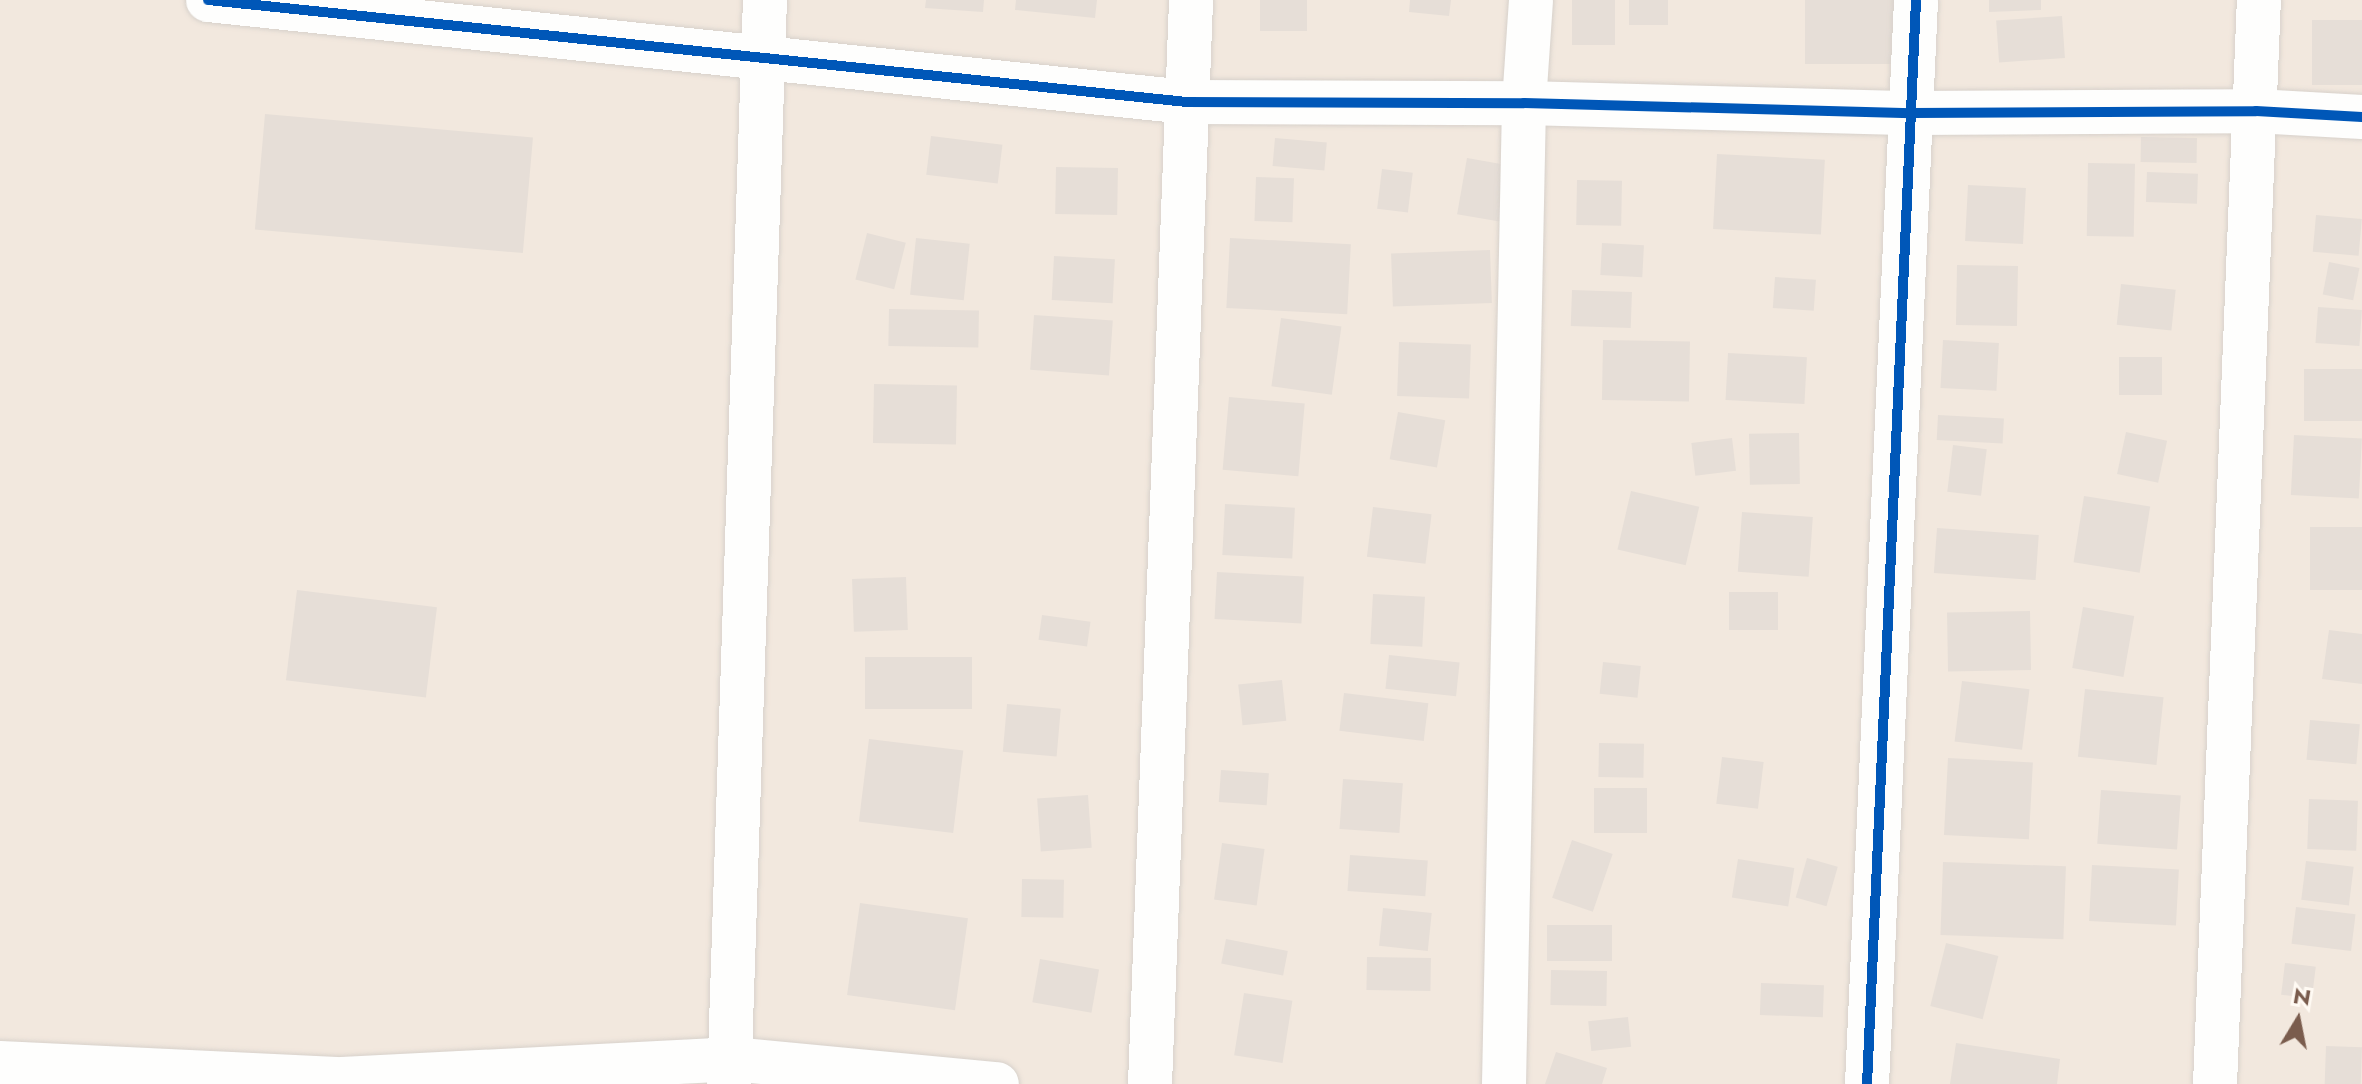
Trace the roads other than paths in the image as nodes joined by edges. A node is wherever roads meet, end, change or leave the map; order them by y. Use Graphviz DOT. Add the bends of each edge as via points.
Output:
graph roads {
  1 [pos="208,0"];
  2 [pos="765,0"];
  3 [pos="1191,0"];
  4 [pos="1531,0"];
  5 [pos="1916,0"];
  6 [pos="2259,0"];
  7 [pos="763,60"];
  8 [pos="1186,102"];
  9 [pos="1524,103"];
  10 [pos="2256,111"];
  11 [pos="1912,113"];
  12 [pos="2362,117"];
  13 [pos="0,1063"];
  14 [pos="730,1072"];
  15 [pos="997,1084"];
  16 [pos="1150,1084"];
  17 [pos="1504,1084"];
  18 [pos="1867,1084"];
  19 [pos="2215,1084"];
  1 -- 7 [label="street"];
  2 -- 7 [label="street"];
  3 -- 8 [label="street"];
  4 -- 9 [label="street"];
  5 -- 11 [label="street"];
  6 -- 10 [label="street"];
  7 -- 8 [label="street"];
  7 -- 14 [label="street"];
  8 -- 9 [label="street"];
  8 -- 16 [label="street"];
  9 -- 11 [label="street"];
  9 -- 17 [label="street"];
  10 -- 11 [label="street"];
  10 -- 12 [label="street"];
  10 -- 19 [label="street"];
  11 -- 18 [label="street"];
  13 -- 14 [label="street" via="342,1079"];
  14 -- 15 [label="street"];
}
